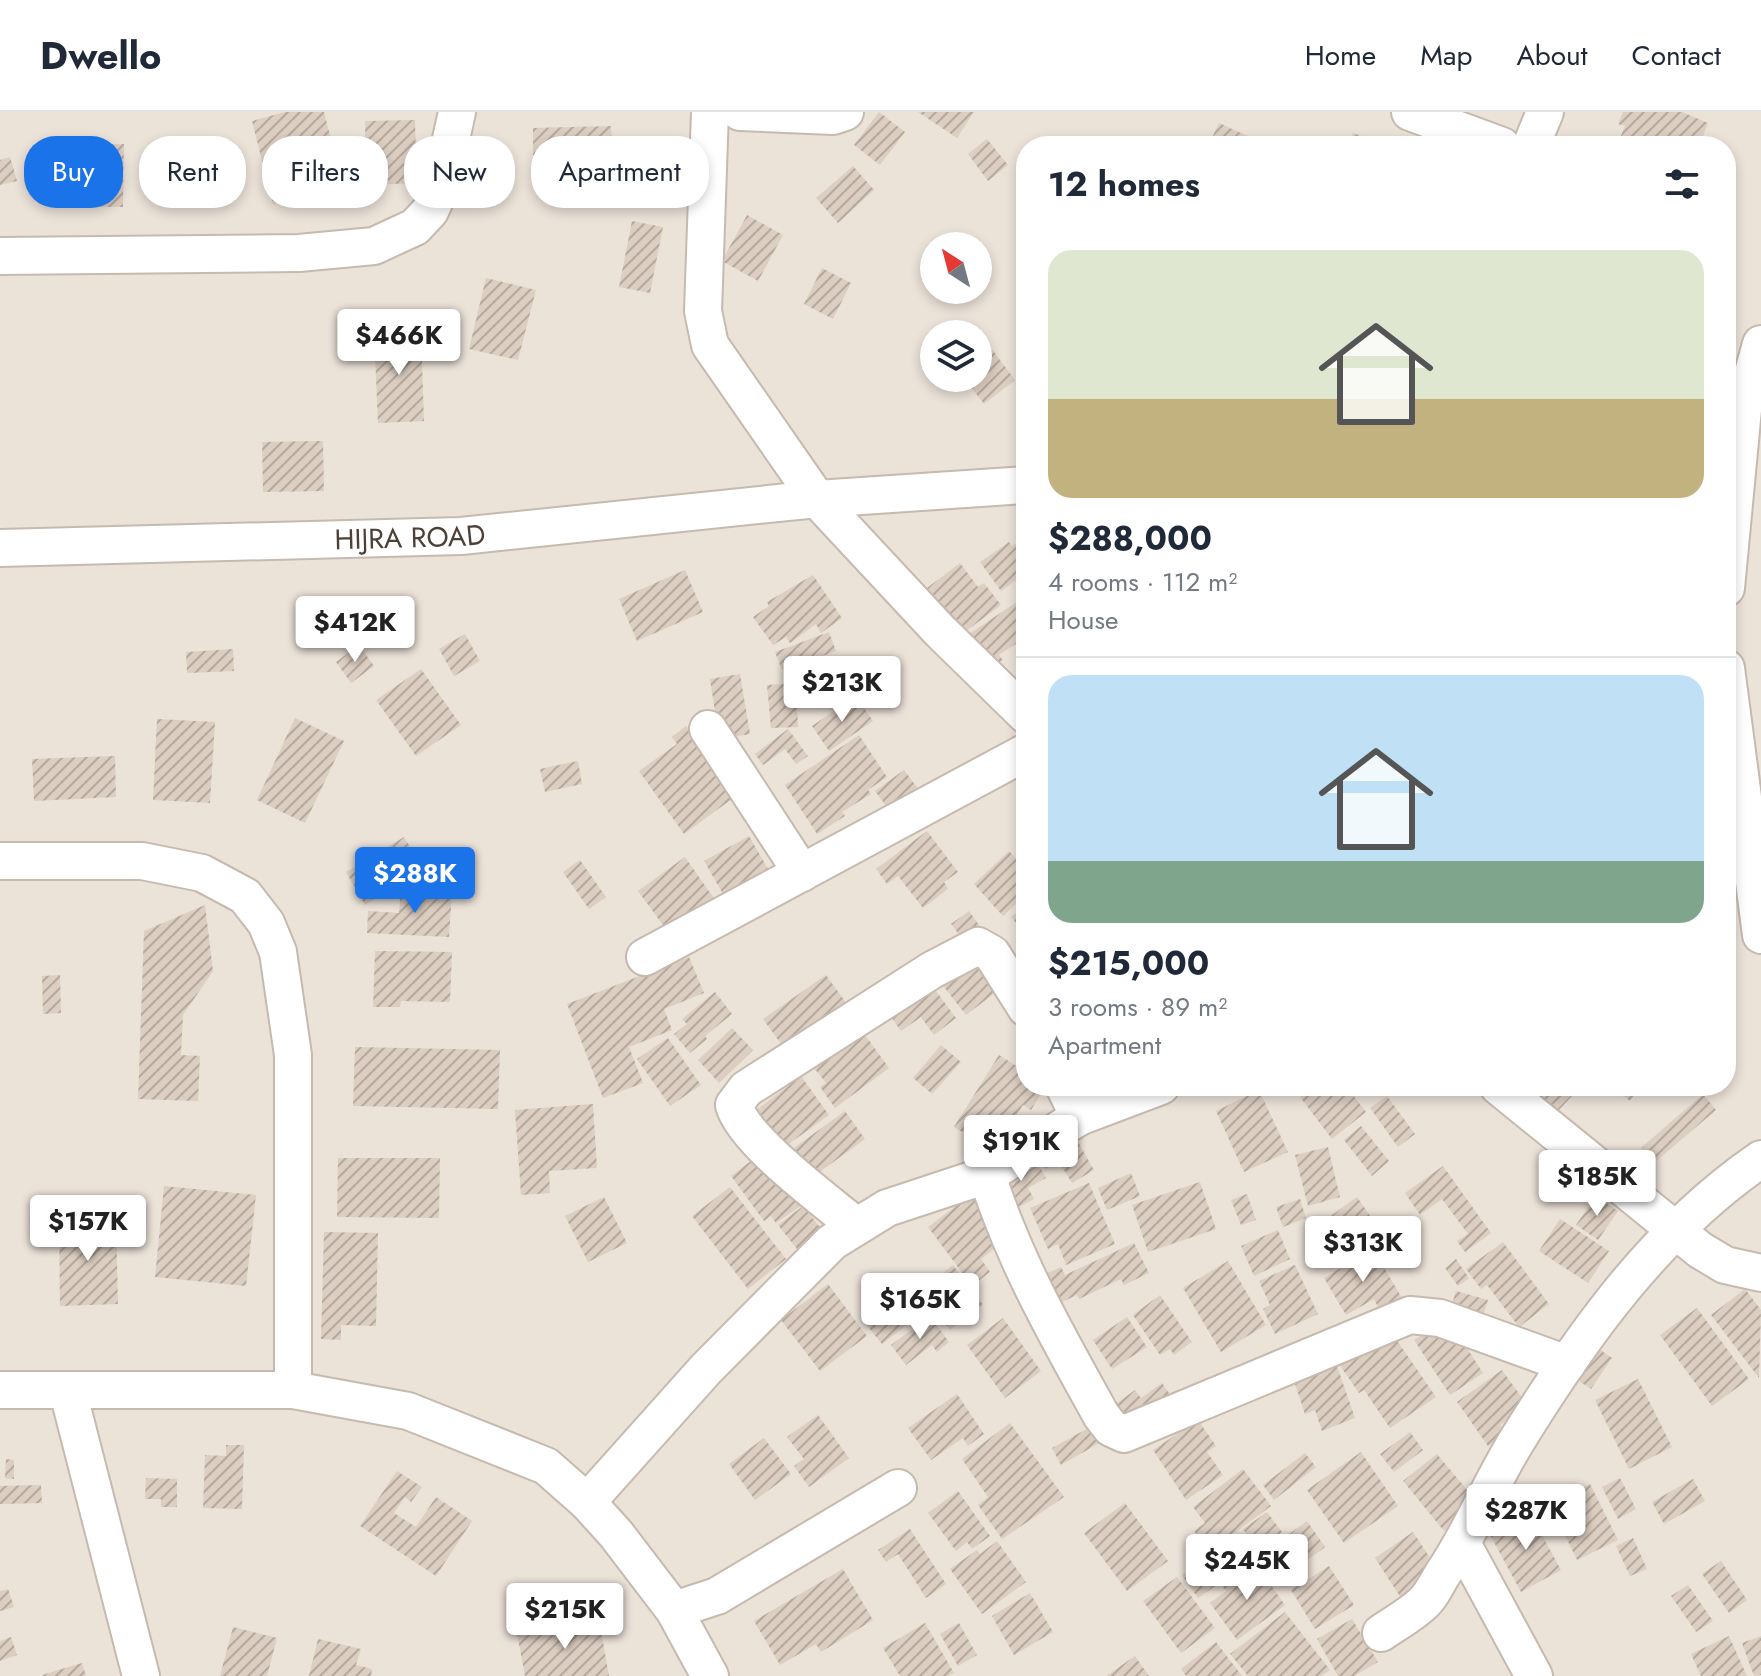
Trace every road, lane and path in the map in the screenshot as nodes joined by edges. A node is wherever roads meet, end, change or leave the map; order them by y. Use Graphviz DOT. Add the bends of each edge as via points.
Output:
graph roads {
  1 [pos="457,112"];
  2 [pos="710,112"];
  3 [pos="740,112"];
  4 [pos="845,112"];
  5 [pos="1410,112"];
  6 [pos="1545,112"];
  7 [pos="1475,136"];
  8 [pos="1535,136"];
  9 [pos="0,256"];
  10 [pos="1761,344"];
  11 [pos="1743,409"];
  12 [pos="1736,483"];
  13 [pos="1016,486"];
  14 [pos="817,499"];
  15 [pos="0,548"];
  16 [pos="1736,696"];
  17 [pos="1016,705"];
  18 [pos="1746,723"];
  19 [pos="708,729"];
  20 [pos="1016,757"];
  21 [pos="0,861"];
  22 [pos="802,873"];
  23 [pos="1761,935"];
  24 [pos="645,957"];
  25 [pos="1016,992"];
  26 [pos="1105,1096"];
  27 [pos="1510,1096"];
  28 [pos="1071,1102"];
  29 [pos="1761,1159"];
  30 [pos="987,1175"];
  31 [pos="855,1225"];
  32 [pos="1673,1229"];
  33 [pos="1761,1273"];
  34 [pos="1567,1364"];
  35 [pos="0,1390"];
  36 [pos="293,1390"];
  37 [pos="68,1392"];
  38 [pos="898,1488"];
  39 [pos="587,1502"];
  40 [pos="1463,1545"];
  41 [pos="674,1610"];
  42 [pos="1381,1633"];
  43 [pos="141,1676"];
  44 [pos="710,1676"];
  45 [pos="1534,1676"];
  1 -- 9 [label="street" via="430,211 415,227 374,246 299,253"];
  2 -- 14 [label="street" via="703,311 710,345"];
  3 -- 4 [label="street"];
  5 -- 7 [label="street"];
  6 -- 8 [label="street"];
  10 -- 11 [label="street"];
  11 -- 12 [label="street"];
  13 -- 14 [label="street, HIJRA ROAD"];
  14 -- 15 [label="street, HIJRA ROAD" via="461,536"];
  14 -- 17 [label="street"];
  16 -- 18 [label="street"];
  18 -- 23 [label="street"];
  19 -- 22 [label="street"];
  20 -- 22 [label="street"];
  21 -- 36 [label="street" via="142,861 202,873 245,896 266,923 278,952 293,1055"];
  22 -- 24 [label="street"];
  25 -- 31 [label="street" via="992,954 978,946 746,1089 734,1105 737,1119 775,1157"];
  26 -- 28 [label="street"];
  27 -- 32 [label="street"];
  28 -- 30 [label="street"];
  29 -- 32 [label="street"];
  30 -- 31 [label="street" via="887,1208"];
  30 -- 34 [label="street" via="1005,1232 1037,1299 1101,1415 1124,1434 1410,1315 1440,1318"];
  31 -- 39 [label="street" via="706,1369"];
  32 -- 33 [label="street" via="1725,1265"];
  32 -- 34 [label="street"];
  34 -- 40 [label="street" via="1514,1445"];
  35 -- 37 [label="street"];
  36 -- 37 [label="street"];
  36 -- 39 [label="street" via="408,1411 546,1466"];
  37 -- 43 [label="street"];
  38 -- 41 [label="street" via="717,1596"];
  39 -- 41 [label="street"];
  40 -- 42 [label="street" via="1423,1604"];
  40 -- 45 [label="street"];
  41 -- 44 [label="street"];
}
